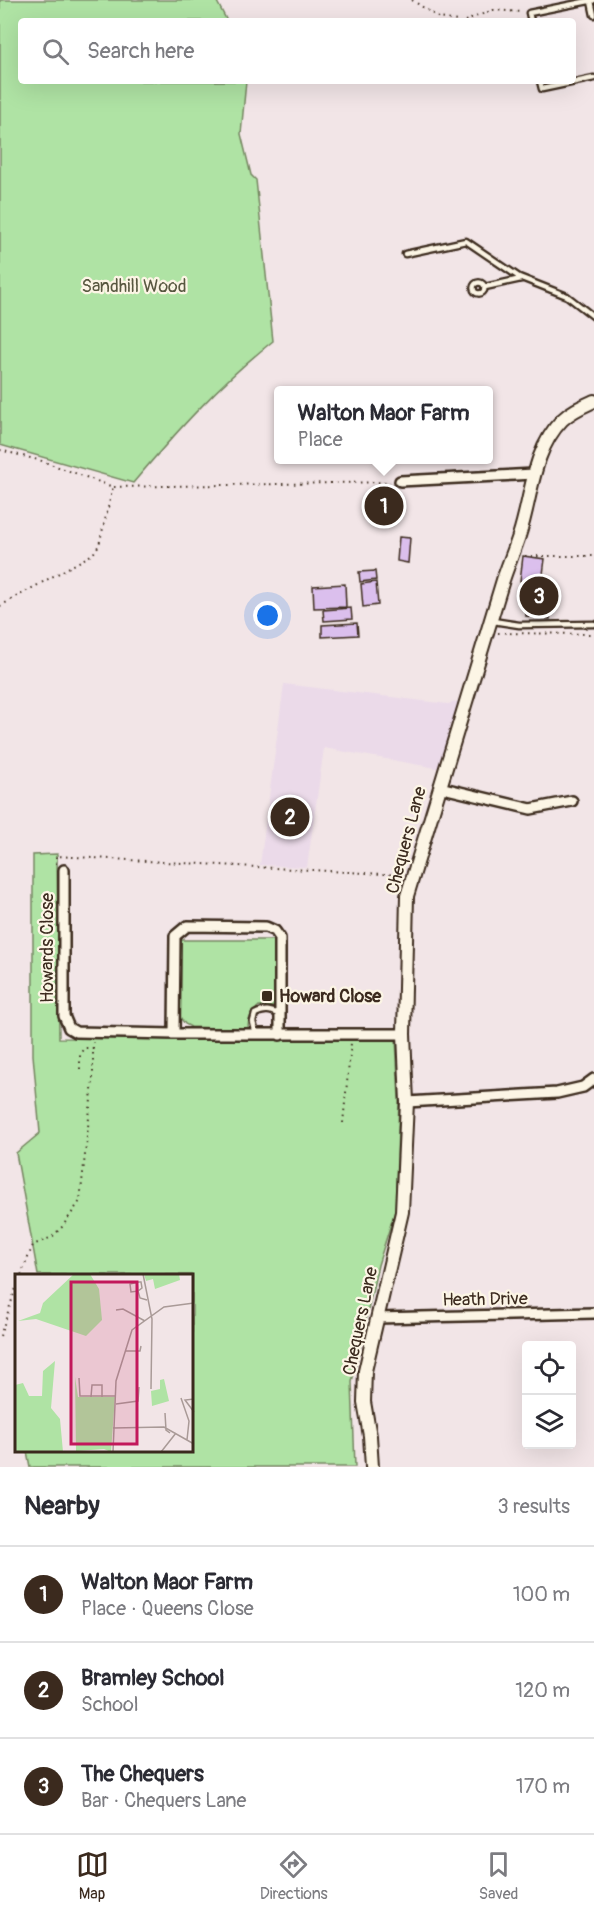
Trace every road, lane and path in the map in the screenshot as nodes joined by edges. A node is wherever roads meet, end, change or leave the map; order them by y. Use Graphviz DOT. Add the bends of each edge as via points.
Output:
graph roads {
  1 [pos="412,0"];
  2 [pos="593,1"];
  3 [pos="530,13"];
  4 [pos="594,15"];
  5 [pos="439,18"];
  6 [pos="473,18"];
  7 [pos="531,18"];
  8 [pos="594,78"];
  9 [pos="576,81"];
  10 [pos="541,84"];
  11 [pos="563,84"];
  12 [pos="405,254"];
  13 [pos="524,279"];
  14 [pos="484,287"];
  15 [pos="594,317"];
  16 [pos="594,401"];
  17 [pos="0,450"];
  18 [pos="534,474"];
  19 [pos="400,481"];
  20 [pos="113,487"];
  21 [pos="594,556"];
  22 [pos="511,557"];
  23 [pos="0,606"];
  24 [pos="490,620"];
  25 [pos="594,624"];
  26 [pos="487,633"];
  27 [pos="594,634"];
  28 [pos="439,787"];
  29 [pos="572,801"];
  30 [pos="64,870"];
  31 [pos="412,876"];
  32 [pos="280,1015"];
  33 [pos="93,1033"];
  34 [pos="174,1034"];
  35 [pos="256,1034"];
  36 [pos="352,1034"];
  37 [pos="404,1034"];
  38 [pos="280,1035"];
  39 [pos="93,1048"];
  40 [pos="80,1069"];
  41 [pos="594,1079"];
  42 [pos="407,1102"];
  43 [pos="343,1124"];
  44 [pos="21,1274"];
  45 [pos="15,1291"];
  46 [pos="594,1313"];
  47 [pos="377,1318"];
  48 [pos="0,1336"];
  49 [pos="372,1467"];
  1 -- 5 [label="path"];
  2 -- 3 [label="lane"];
  2 -- 4 [label="lane"];
  3 -- 6 [label="path" via="493,10"];
  3 -- 7 [label="lane"];
  8 -- 9 [label="lane"];
  10 -- 11 [label="lane" via="542,88"];
  12 -- 13 [label="lane" via="466,241"];
  13 -- 14 [label="lane"];
  13 -- 15 [label="lane" via="567,296"];
  16 -- 18 [label="main road, Chequers Lane" via="563,418"];
  17 -- 20 [label="path"];
  18 -- 19 [label="street"];
  18 -- 22 [label="main road, Chequers Lane"];
  19 -- 20 [label="path"];
  20 -- 23 [label="path" via="99,545 93,554"];
  21 -- 22 [label="path"];
  22 -- 24 [label="main road, Chequers Lane"];
  24 -- 25 [label="lane" via="519,625"];
  24 -- 26 [label="main road, Chequers Lane"];
  26 -- 27 [label="path"];
  26 -- 28 [label="main road, Chequers Lane"];
  28 -- 29 [label="street" via="531,809"];
  28 -- 31 [label="main road, Chequers Lane"];
  30 -- 31 [label="path" via="56,868 56,856"];
  30 -- 33 [label="street, Howards Close" via="64,1016 69,1028"];
  31 -- 37 [label="main road, Chequers Lane" via="407,896"];
  32 -- 34 [label="street" via="280,938 274,931 266,927 187,926 175,936"];
  32 -- 35 [label="lane" via="270,1010 255,1014"];
  32 -- 38 [label="street"];
  33 -- 34 [label="street, Howards Close"];
  33 -- 39 [label="path"];
  34 -- 35 [label="street, Howards Close"];
  35 -- 38 [label="street, Howards Close"];
  36 -- 37 [label="street, Howards Close"];
  36 -- 38 [label="street, Howards Close"];
  36 -- 43 [label="path"];
  37 -- 42 [label="main road, Chequers Lane"];
  39 -- 40 [label="path" via="84,1048 80,1054"];
  39 -- 44 [label="path" via="80,1201 52,1237 33,1245"];
  41 -- 42 [label="street" via="583,1087 557,1093"];
  42 -- 47 [label="main road, Chequers Lane" via="402,1212"];
  45 -- 48 [label="path"];
  46 -- 47 [label="street, Heath Drive"];
  47 -- 49 [label="main road, Chequers Lane" via="365,1371 364,1402"];
}
